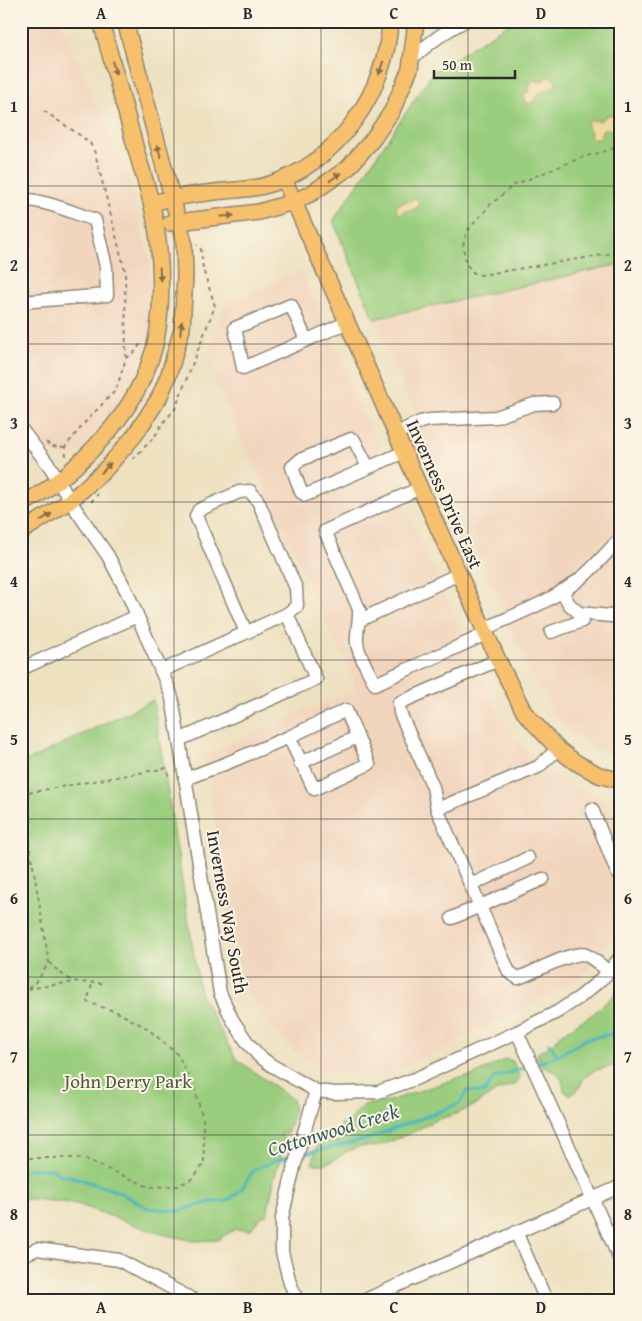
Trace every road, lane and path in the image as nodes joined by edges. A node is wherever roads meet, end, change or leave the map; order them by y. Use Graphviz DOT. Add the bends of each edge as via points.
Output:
graph roads {
  1 [pos="101,21"];
  2 [pos="125,21"];
  3 [pos="390,21"];
  4 [pos="416,21"];
  5 [pos="465,21"];
  6 [pos="411,59"];
  7 [pos="621,144"];
  8 [pos="284,179"];
  9 [pos="172,198"];
  10 [pos="21,199"];
  11 [pos="294,202"];
  12 [pos="151,203"];
  13 [pos="178,222"];
  14 [pos="156,225"];
  15 [pos="621,252"];
  16 [pos="21,302"];
  17 [pos="346,323"];
  18 [pos="306,340"];
  19 [pos="553,403"];
  20 [pos="21,429"];
  21 [pos="395,434"];
  22 [pos="404,452"];
  23 [pos="368,467"];
  24 [pos="59,481"];
  25 [pos="420,488"];
  26 [pos="70,501"];
  27 [pos="21,506"];
  28 [pos="621,508"];
  29 [pos="621,519"];
  30 [pos="21,532"];
  31 [pos="620,537"];
  32 [pos="459,574"];
  33 [pos="562,591"];
  34 [pos="287,614"];
  35 [pos="583,614"];
  36 [pos="137,616"];
  37 [pos="621,617"];
  38 [pos="360,620"];
  39 [pos="246,632"];
  40 [pos="485,632"];
  41 [pos="551,632"];
  42 [pos="498,660"];
  43 [pos="21,668"];
  44 [pos="161,671"];
  45 [pos="289,737"];
  46 [pos="357,737"];
  47 [pos="180,740"];
  48 [pos="558,749"];
  49 [pos="300,763"];
  50 [pos="179,778"];
  51 [pos="621,782"];
  52 [pos="21,794"];
  53 [pos="437,809"];
  54 [pos="592,809"];
  55 [pos="528,858"];
  56 [pos="621,872"];
  57 [pos="543,879"];
  58 [pos="471,885"];
  59 [pos="480,906"];
  60 [pos="452,918"];
  61 [pos="621,956"];
  62 [pos="49,962"];
  63 [pos="609,972"];
  64 [pos="78,982"];
  65 [pos="93,982"];
  66 [pos="104,984"];
  67 [pos="27,990"];
  68 [pos="21,991"];
  69 [pos="517,1032"];
  70 [pos="316,1091"];
  71 [pos="21,1158"];
  72 [pos="621,1186"];
  73 [pos="592,1198"];
  74 [pos="516,1232"];
  75 [pos="21,1256"];
  76 [pos="621,1262"];
  77 [pos="373,1298"];
  78 [pos="194,1300"];
  79 [pos="297,1300"];
  80 [pos="546,1300"];
  1 -- 12 [label="main road, one-way"];
  9 -- 2 [label="main road, one-way"];
  3 -- 8 [label="main road, one-way" via="390,38 376,82 351,126 316,160"];
  4 -- 6 [label="main road"];
  5 -- 6 [label="street"];
  11 -- 6 [label="main road, one-way" via="348,168 373,139 392,111"];
  7 -- 15 [label="path" via="514,185 491,204 467,231 463,246 466,264 481,275"];
  8 -- 9 [label="main road" via="254,188"];
  8 -- 11 [label="main road, Inverness Drive East"];
  9 -- 12 [label="main road"];
  9 -- 13 [label="main road"];
  10 -- 16 [label="street" via="57,206 95,220 106,267 107,295"];
  13 -- 11 [label="main road, one-way" via="259,212"];
  11 -- 17 [label="main road, Inverness Drive East"];
  12 -- 14 [label="main road"];
  13 -- 14 [label="main road"];
  26 -- 13 [label="main road, one-way" via="104,471 135,436 159,398 169,374 182,329 184,242"];
  14 -- 24 [label="main road, one-way" via="160,298 152,357 138,391 114,425"];
  17 -- 18 [label="street"];
  17 -- 21 [label="main road, Inverness Drive East"];
  18 -- 18 [label="street" via="243,368 235,328 290,305"];
  19 -- 21 [label="street" via="534,404 496,417 429,420"];
  20 -- 24 [label="street, Inverness Way South"];
  21 -- 22 [label="main road, Inverness Drive East"];
  22 -- 23 [label="street"];
  22 -- 25 [label="main road, Inverness Drive East"];
  23 -- 23 [label="street" via="306,495 301,492 292,467 300,460 351,439"];
  24 -- 26 [label="street, Inverness Way South"];
  24 -- 27 [label="main road"];
  25 -- 32 [label="main road, Inverness Drive East"];
  25 -- 38 [label="street" via="325,531 359,610"];
  30 -- 26 [label="main road, one-way"];
  26 -- 36 [label="street, Inverness Way South" via="108,556"];
  28 -- 29 [label="street"];
  31 -- 33 [label="street" via="585,574"];
  32 -- 38 [label="street"];
  32 -- 40 [label="main road, Inverness Drive East"];
  33 -- 35 [label="street" via="569,604"];
  33 -- 40 [label="street"];
  34 -- 39 [label="street"];
  34 -- 39 [label="street" via="297,606 296,588 258,501 250,491 239,492 199,510 196,516"];
  34 -- 47 [label="street" via="316,680"];
  35 -- 37 [label="street"];
  35 -- 41 [label="street" via="582,621"];
  36 -- 43 [label="street"];
  36 -- 44 [label="street, Inverness Way South"];
  38 -- 40 [label="street" via="356,644 375,684"];
  39 -- 44 [label="street"];
  40 -- 42 [label="main road, Inverness Drive East"];
  42 -- 48 [label="main road, Inverness Drive East" via="524,712"];
  42 -- 53 [label="street" via="400,703 400,713 433,787"];
  44 -- 47 [label="street, Inverness Way South" via="172,698"];
  45 -- 46 [label="street" via="346,710"];
  45 -- 49 [label="street"];
  45 -- 50 [label="street"];
  46 -- 49 [label="street"];
  46 -- 49 [label="street" via="369,764 361,768 314,789"];
  47 -- 50 [label="street, Inverness Way South"];
  48 -- 51 [label="main road, Inverness Drive East" via="575,762"];
  48 -- 53 [label="street" via="538,767"];
  50 -- 52 [label="path" via="167,768"];
  50 -- 70 [label="street, Inverness Way South" via="220,993 237,1027 259,1056"];
  52 -- 62 [label="path"];
  53 -- 58 [label="street"];
  54 -- 56 [label="street" via="618,872"];
  55 -- 58 [label="street"];
  57 -- 59 [label="street"];
  58 -- 59 [label="street"];
  59 -- 60 [label="street"];
  59 -- 63 [label="street" via="510,972 518,978 570,956 584,954"];
  61 -- 63 [label="street, Inverness Way South"];
  62 -- 64 [label="path" via="63,976"];
  62 -- 67 [label="path"];
  63 -- 69 [label="street, Inverness Way South" via="565,1008"];
  64 -- 65 [label="path"];
  64 -- 67 [label="path"];
  65 -- 66 [label="path"];
  65 -- 71 [label="path" via="87,1002 118,1012 147,1028 178,1055 193,1084 203,1119 204,1164 193,1178 178,1186 149,1187 83,1158"];
  67 -- 68 [label="path"];
  69 -- 70 [label="street, Inverness Way South" via="415,1079 378,1092 335,1094"];
  69 -- 73 [label="street"];
  70 -- 79 [label="street" via="281,1226 287,1273"];
  72 -- 73 [label="street"];
  73 -- 74 [label="street"];
  73 -- 76 [label="street"];
  74 -- 77 [label="street"];
  74 -- 80 [label="street"];
  75 -- 78 [label="street" via="37,1249 119,1260"];
}
